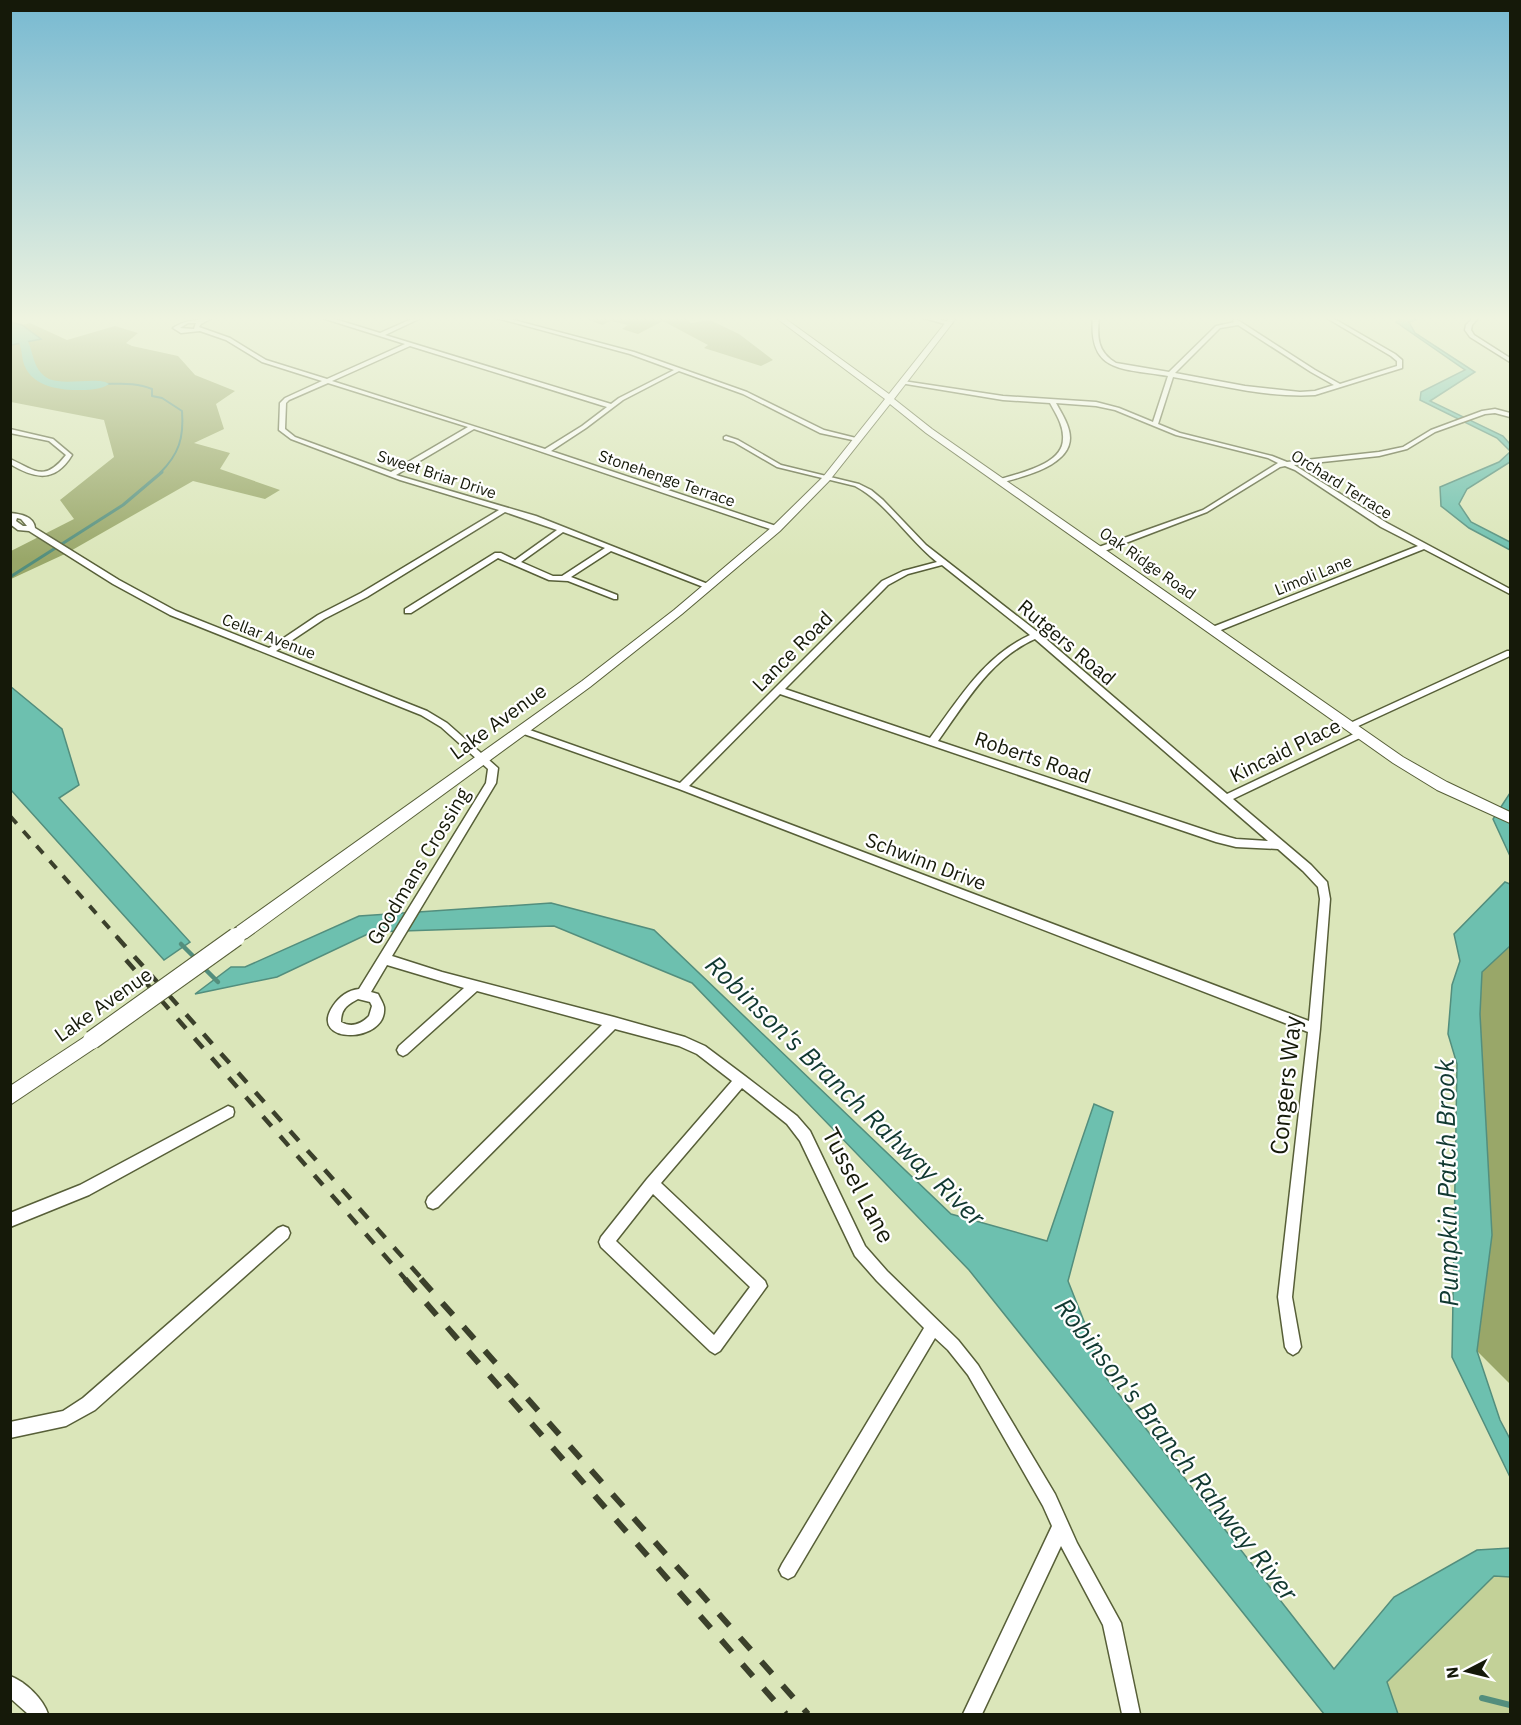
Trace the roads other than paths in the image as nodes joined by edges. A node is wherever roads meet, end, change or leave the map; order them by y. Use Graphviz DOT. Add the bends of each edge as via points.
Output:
graph roads {
  1 [pos="292,398"];
  2 [pos="379,398"];
  3 [pos="583,398"];
  4 [pos="627,398"];
  5 [pos="754,398"];
  6 [pos="885,398"];
  7 [pos="890,398"];
  8 [pos="1000,398"];
  9 [pos="1164,398"];
  10 [pos="888,400"];
  11 [pos="1052,401"];
  12 [pos="611,406"];
  13 [pos="1510,415"];
  14 [pos="1155,425"];
  15 [pos="473,427"];
  16 [pos="10,430"];
  17 [pos="726,438"];
  18 [pos="857,439"];
  19 [pos="545,452"];
  20 [pos="10,461"];
  21 [pos="1285,463"];
  22 [pos="391,475"];
  23 [pos="826,479"];
  24 [pos="1000,481"];
  25 [pos="505,509"];
  26 [pos="12,516"];
  27 [pos="562,529"];
  28 [pos="776,529"];
  29 [pos="1423,547"];
  30 [pos="610,548"];
  31 [pos="1099,550"];
  32 [pos="518,561"];
  33 [pos="942,563"];
  34 [pos="563,579"];
  35 [pos="709,586"];
  36 [pos="1510,592"];
  37 [pos="614,597"];
  38 [pos="408,611"];
  39 [pos="1213,630"];
  40 [pos="1036,635"];
  41 [pos="270,651"];
  42 [pos="1510,653"];
  43 [pos="778,690"];
  44 [pos="1351,726"];
  45 [pos="524,730"];
  46 [pos="1361,734"];
  47 [pos="932,742"];
  48 [pos="483,759"];
  49 [pos="682,787"];
  50 [pos="1226,799"];
  51 [pos="1510,818"];
  52 [pos="1280,846"];
  53 [pos="385,959"];
  54 [pos="475,986"];
  55 [pos="363,994"];
  56 [pos="614,1022"];
  57 [pos="1314,1029"];
  58 [pos="404,1050"];
  59 [pos="741,1080"];
  60 [pos="10,1097"];
  61 [pos="228,1112"];
  62 [pos="652,1184"];
  63 [pos="433,1202"];
  64 [pos="10,1220"];
  65 [pos="283,1233"];
  66 [pos="934,1326"];
  67 [pos="1293,1347"];
  68 [pos="10,1430"];
  69 [pos="1061,1526"];
  70 [pos="788,1570"];
  71 [pos="10,1685"];
  72 [pos="39,1714"];
  73 [pos="972,1714"];
  74 [pos="1131,1714"];
  1 -- 22 [label="street, Sweet Briar Drive" via="285,401 282,430 293,438"];
  2 -- 15 [label="street, Stonehenge Terrace"];
  3 -- 12 [label="street"];
  4 -- 12 [label="street"];
  5 -- 18 [label="street" via="822,432"];
  6 -- 10 [label="main road, Oak Ridge Road"];
  7 -- 10 [label="main road, Lake Avenue"];
  8 -- 11 [label="street, Orchard Terrace"];
  9 -- 14 [label="street"];
  10 -- 18 [label="main road, Lake Avenue"];
  10 -- 24 [label="main road, Oak Ridge Road"];
  11 -- 14 [label="street, Orchard Terrace" via="1103,405"];
  11 -- 24 [label="street" via="1067,431 1067,448 1054,460"];
  12 -- 19 [label="street"];
  13 -- 21 [label="street" via="1491,411 1433,431 1416,443 1365,457"];
  14 -- 21 [label="street, Orchard Terrace"];
  15 -- 19 [label="street, Stonehenge Terrace"];
  15 -- 22 [label="street"];
  16 -- 20 [label="street" via="51,440 69,455 50,473 40,476"];
  17 -- 23 [label="street, Rutgers Road" via="779,466"];
  18 -- 23 [label="main road, Lake Avenue"];
  19 -- 28 [label="street, Stonehenge Terrace"];
  21 -- 29 [label="street, Orchard Terrace"];
  21 -- 31 [label="street" via="1269,468 1205,511"];
  22 -- 25 [label="street, Sweet Briar Drive"];
  23 -- 28 [label="main road, Lake Avenue"];
  23 -- 33 [label="street, Rutgers Road" via="869,491"];
  24 -- 31 [label="main road, Oak Ridge Road"];
  25 -- 27 [label="street, Sweet Briar Drive"];
  25 -- 41 [label="street"];
  26 -- 41 [label="street, Cellar Avenue" via="12,522 21,528 31,529 173,613"];
  27 -- 30 [label="street, Sweet Briar Drive"];
  27 -- 32 [label="street"];
  28 -- 35 [label="main road, Lake Avenue"];
  29 -- 36 [label="street, Orchard Terrace"];
  29 -- 39 [label="street, Limoli Lane"];
  30 -- 34 [label="street"];
  30 -- 35 [label="street, Sweet Briar Drive"];
  31 -- 39 [label="main road, Oak Ridge Road"];
  32 -- 34 [label="street" via="552,578"];
  32 -- 38 [label="street" via="498,555"];
  33 -- 40 [label="street, Rutgers Road"];
  33 -- 43 [label="street, Lance Road" via="913,569 885,583"];
  34 -- 37 [label="street"];
  35 -- 45 [label="main road, Lake Avenue"];
  39 -- 44 [label="main road, Oak Ridge Road"];
  40 -- 47 [label="street" via="1017,642 994,660"];
  40 -- 50 [label="street, Rutgers Road"];
  41 -- 48 [label="street, Cellar Avenue" via="424,714 444,725"];
  42 -- 44 [label="street"];
  43 -- 47 [label="street, Roberts Road"];
  43 -- 49 [label="street, Lance Road"];
  44 -- 46 [label="main road, Oak Ridge Road"];
  45 -- 48 [label="main road, Lake Avenue"];
  45 -- 49 [label="street, Schwinn Drive"];
  46 -- 50 [label="street, Kincaid Place"];
  46 -- 51 [label="main road, Oak Ridge Road" via="1425,777"];
  47 -- 52 [label="street, Roberts Road" via="1216,838"];
  48 -- 53 [label="street, Goodmans Crossing" via="494,768 491,783"];
  48 -- 60 [label="main road, Lake Avenue, bridge"];
  49 -- 57 [label="street, Schwinn Drive"];
  50 -- 52 [label="street, Rutgers Road"];
  52 -- 57 [label="street, Congers Way" via="1317,877 1325,892"];
  53 -- 54 [label="street, Tussel Lane"];
  53 -- 55 [label="street, Goodmans Crossing"];
  54 -- 56 [label="street, Tussel Lane"];
  54 -- 58 [label="street"];
  56 -- 59 [label="street, Tussel Lane" via="701,1050"];
  56 -- 63 [label="street"];
  57 -- 67 [label="street, Congers Way" via="1285,1297"];
  59 -- 62 [label="street"];
  59 -- 66 [label="street, Tussel Lane" via="792,1120 805,1136 860,1251"];
  61 -- 64 [label="street" via="84,1190"];
  62 -- 62 [label="street" via="606,1242 715,1346 760,1286"];
  65 -- 68 [label="street" via="89,1404 66,1418"];
  66 -- 69 [label="street, Tussel Lane" via="972,1370"];
  66 -- 70 [label="street"];
  69 -- 73 [label="street"];
  69 -- 74 [label="street, Tussel Lane" via="1112,1623"];
  71 -- 72 [label="street"];
}
